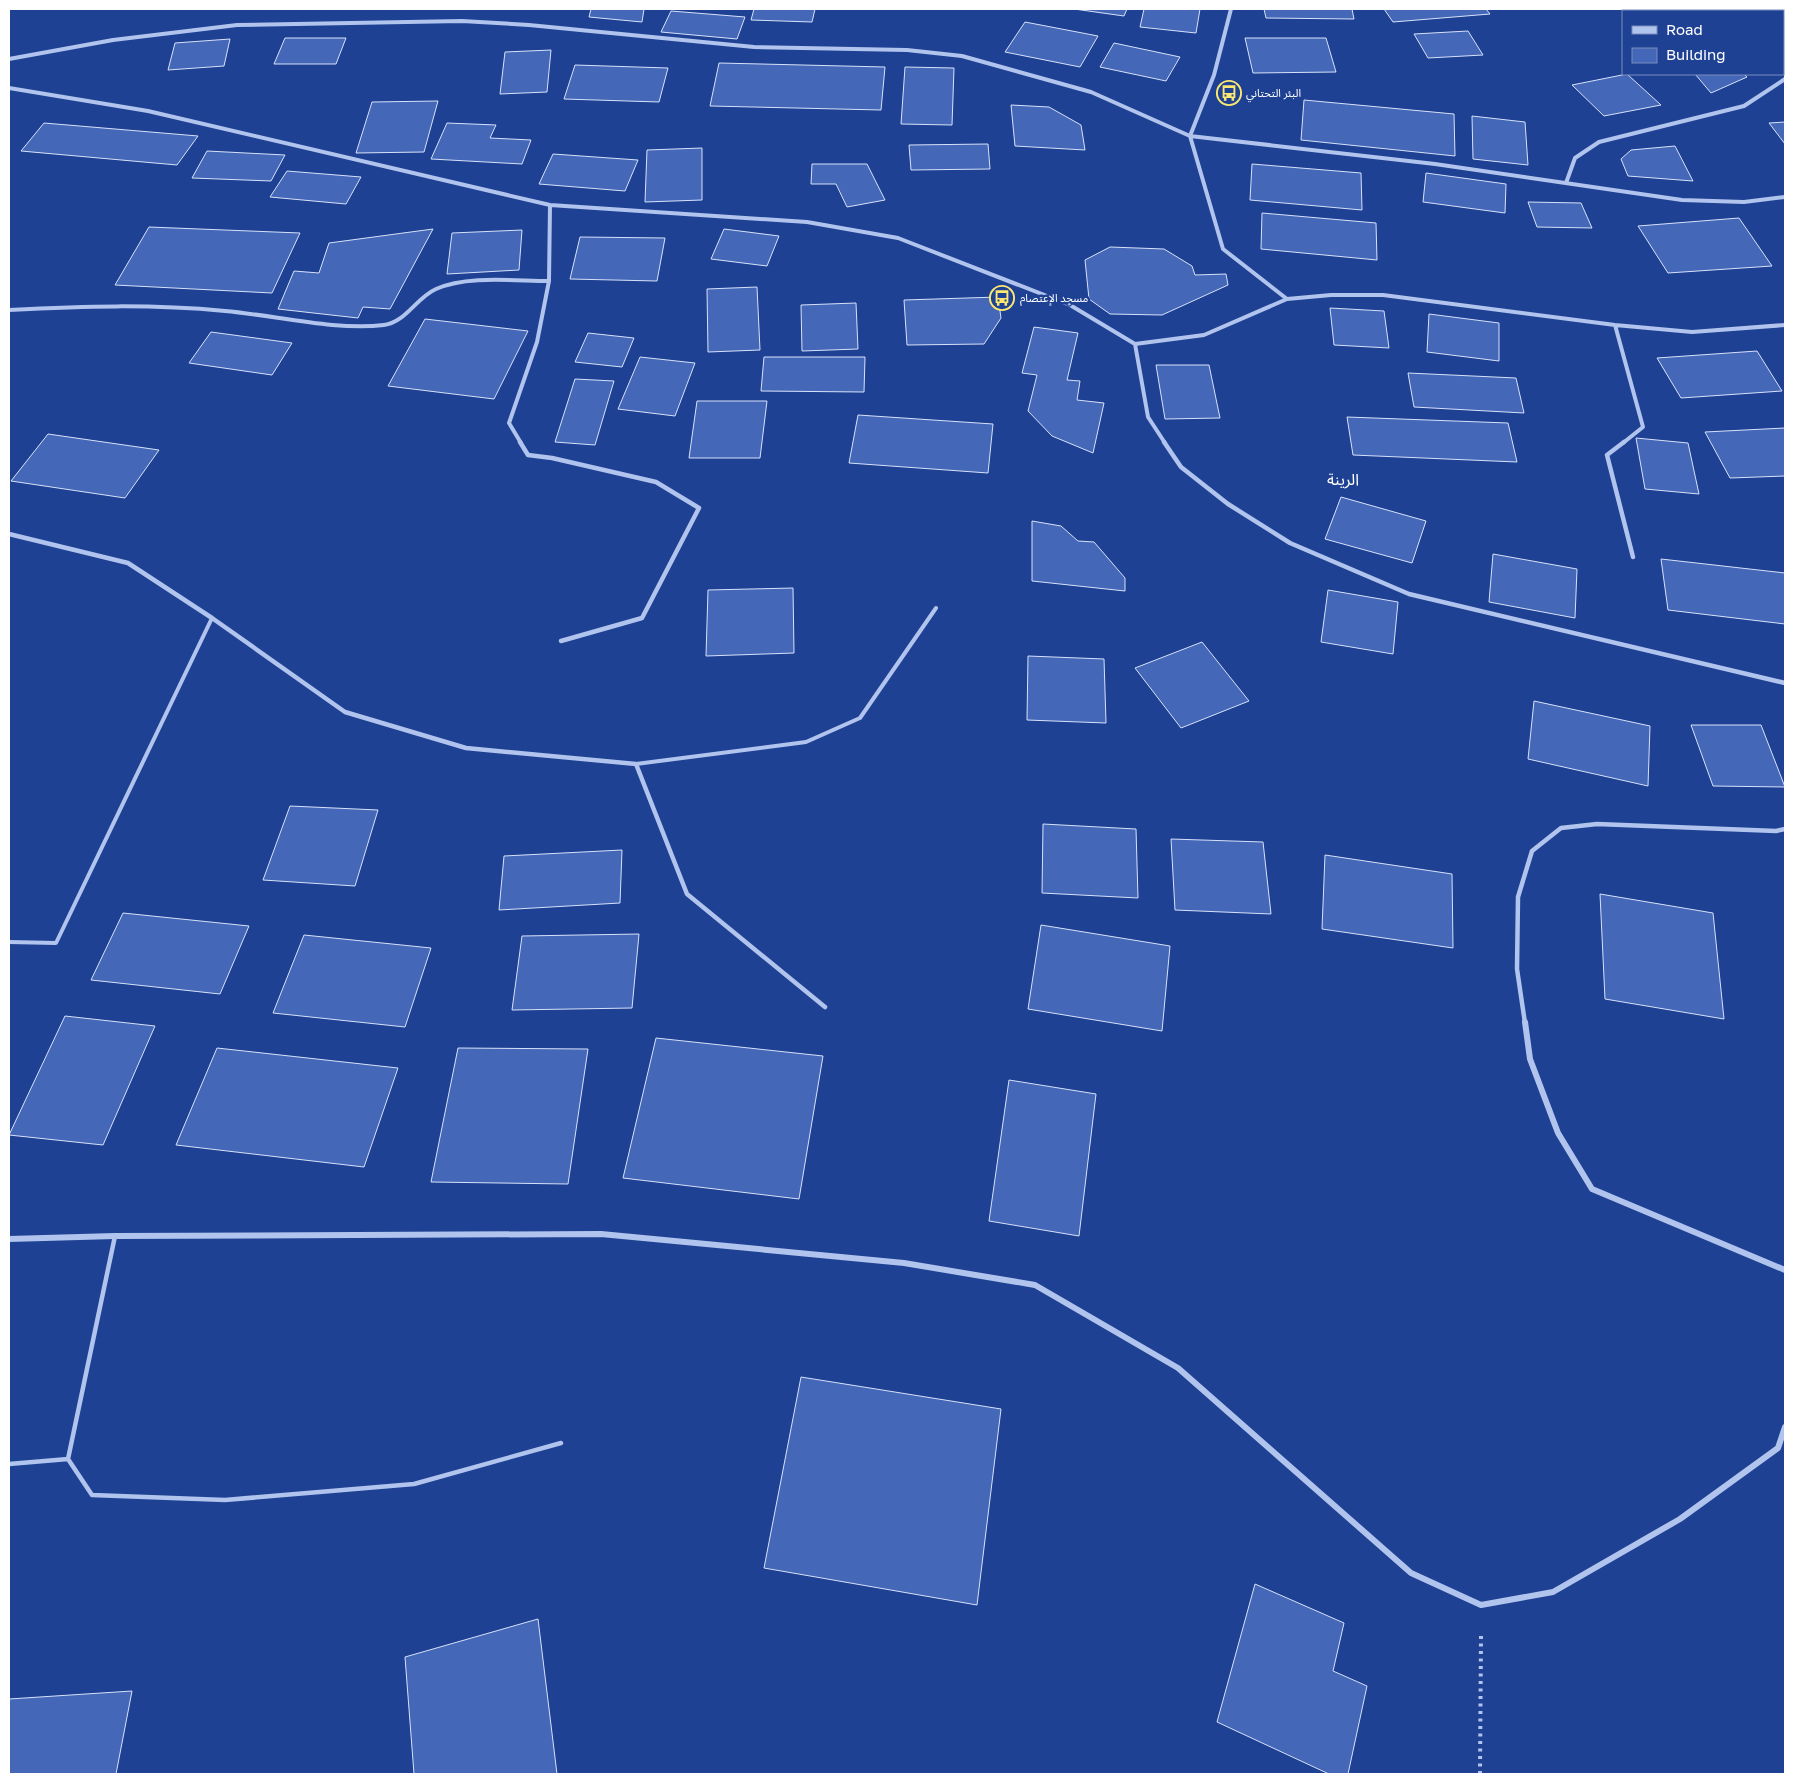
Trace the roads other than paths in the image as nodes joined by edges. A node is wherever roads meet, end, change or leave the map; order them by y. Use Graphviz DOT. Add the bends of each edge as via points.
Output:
graph roads {
  1 [pos="1231,9"];
  2 [pos="9,59"];
  3 [pos="1785,79"];
  4 [pos="9,88"];
  5 [pos="1190,136"];
  6 [pos="1566,183"];
  7 [pos="1785,197"];
  8 [pos="550,205"];
  9 [pos="548,281"];
  10 [pos="1288,299"];
  11 [pos="9,310"];
  12 [pos="1615,325"];
  13 [pos="1785,325"];
  14 [pos="1136,344"];
  15 [pos="9,534"];
  16 [pos="1633,557"];
  17 [pos="936,608"];
  18 [pos="212,618"];
  19 [pos="561,641"];
  20 [pos="1785,684"];
  21 [pos="636,764"];
  22 [pos="1785,829"];
  23 [pos="9,942"];
  24 [pos="825,1007"];
  25 [pos="115,1236"];
  26 [pos="9,1239"];
  27 [pos="1785,1270"];
  28 [pos="1785,1427"];
  29 [pos="561,1443"];
  30 [pos="68,1459"];
  31 [pos="9,1464"];
  1 -- 5 [label="street" via="1214,75"];
  2 -- 5 [label="street" via="113,40 237,25 462,22 529,25 754,47 907,50 962,56 1090,92"];
  3 -- 6 [label="street" via="1744,106 1598,142 1575,158"];
  4 -- 8 [label="street" via="148,111"];
  5 -- 6 [label="street" via="1435,164"];
  5 -- 10 [label="street" via="1223,249"];
  6 -- 7 [label="street" via="1682,200 1744,202"];
  8 -- 9 [label="street"];
  8 -- 14 [label="street" via="807,222 898,238 1070,305"];
  9 -- 11 [label="street" via="458,283 437,288 422,297 402,318 387,324 360,326 128,304"];
  9 -- 19 [label="street" via="537,342 509,423 528,455 656,482 699,508 642,618"];
  10 -- 12 [label="street" via="1383,295"];
  10 -- 14 [label="street" via="1204,335"];
  12 -- 13 [label="street" via="1692,332"];
  12 -- 16 [label="street" via="1643,427 1607,455"];
  14 -- 20 [label="street" via="1148,417 1181,467 1228,504 1290,543 1409,594"];
  15 -- 18 [label="street" via="128,563"];
  17 -- 21 [label="lane" via="860,718 806,742"];
  18 -- 21 [label="street" via="345,712 466,748"];
  18 -- 23 [label="lane" via="56,943"];
  21 -- 24 [label="street" via="686,894"];
  22 -- 27 [label="street" via="1681,829 1597,824 1561,828 1532,851 1518,897 1517,969 1530,1059 1558,1133 1592,1188"];
  25 -- 26 [label="street"];
  25 -- 28 [label="street" via="601,1234 904,1263 1035,1285 1178,1368 1411,1573 1481,1605 1552,1592 1680,1519 1778,1448"];
  25 -- 30 [label="lane"];
  29 -- 30 [label="lane" via="414,1484 225,1500 92,1495"];
  30 -- 31 [label="lane"];
}
